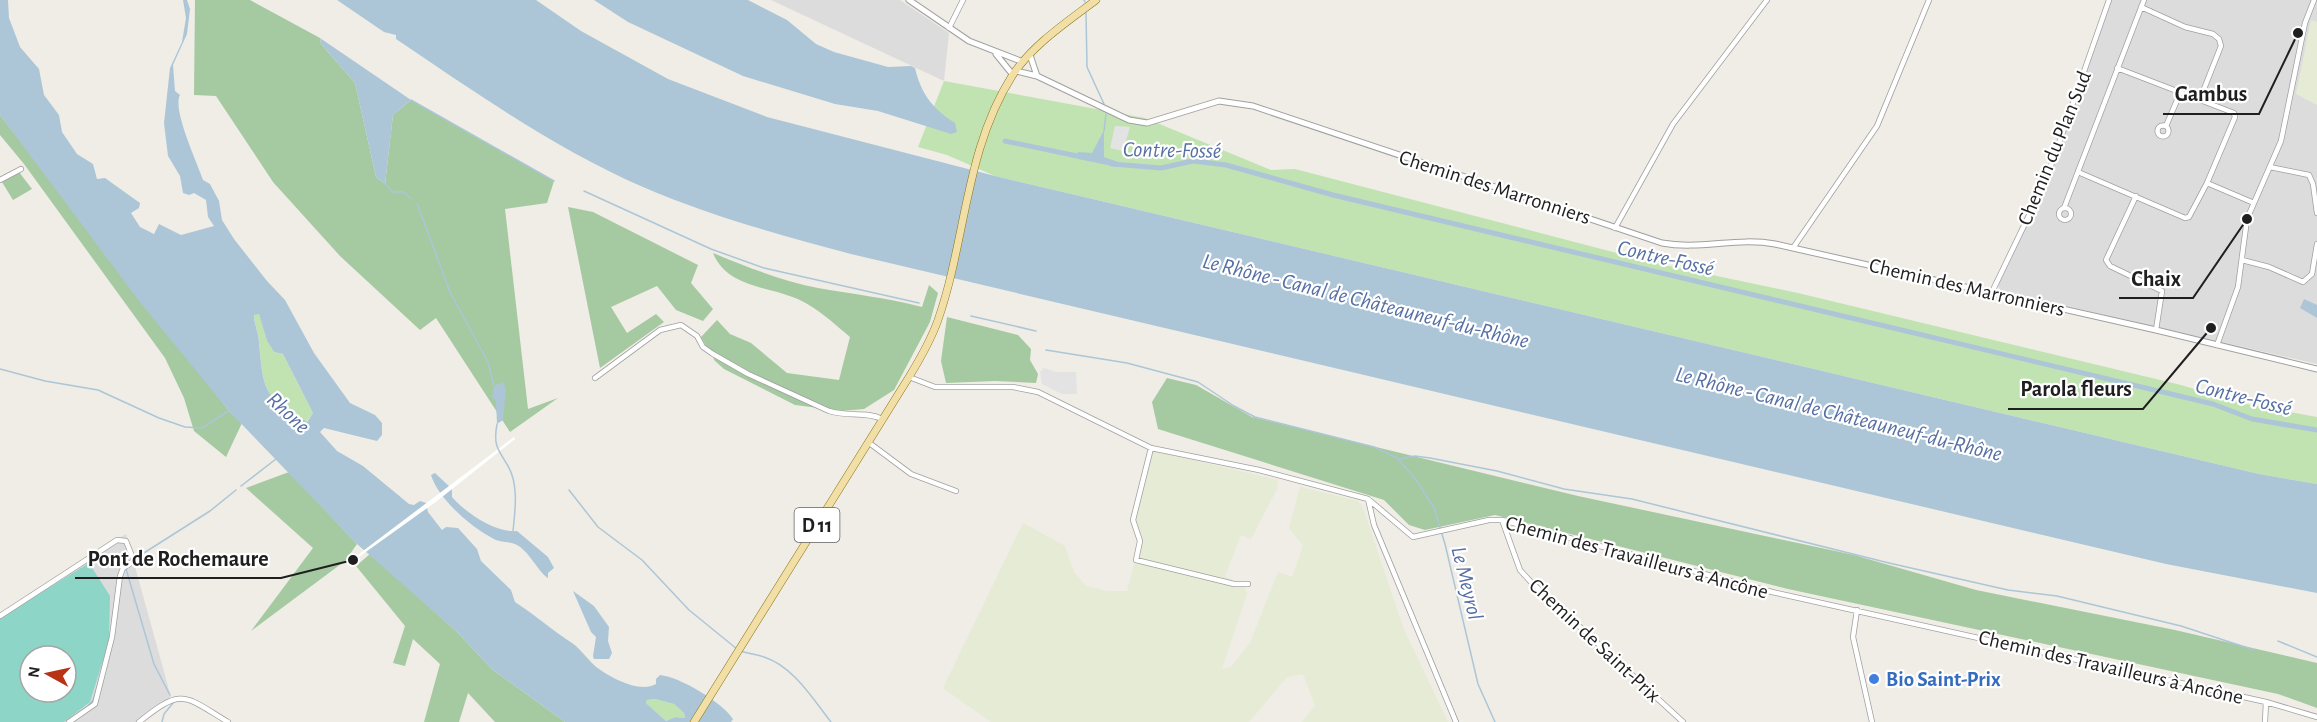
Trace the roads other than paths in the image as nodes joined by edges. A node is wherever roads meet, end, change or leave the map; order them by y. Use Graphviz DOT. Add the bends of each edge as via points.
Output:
graph roads {
  1 [pos="909,0"];
  2 [pos="963,0"];
  3 [pos="1096,0"];
  4 [pos="1767,0"];
  5 [pos="1929,0"];
  6 [pos="2109,0"];
  7 [pos="2144,0"];
  8 [pos="2314,0"];
  9 [pos="2141,7"];
  10 [pos="949,27"];
  11 [pos="995,53"];
  12 [pos="1030,56"];
  13 [pos="1023,62"];
  14 [pos="2117,68"];
  15 [pos="1015,73"];
  16 [pos="1037,76"];
  17 [pos="2181,91"];
  18 [pos="2200,99"];
  19 [pos="2166,126"];
  20 [pos="2270,167"];
  21 [pos="21,169"];
  22 [pos="2078,172"];
  23 [pos="0,180"];
  24 [pos="2207,183"];
  25 [pos="2136,196"];
  26 [pos="2254,203"];
  27 [pos="2064,208"];
  28 [pos="2317,213"];
  29 [pos="1615,228"];
  30 [pos="2317,244"];
  31 [pos="1793,248"];
  32 [pos="2242,260"];
  33 [pos="1992,292"];
  34 [pos="2156,330"];
  35 [pos="2217,345"];
  36 [pos="2317,369"];
  37 [pos="909,377"];
  38 [pos="595,378"];
  39 [pos="882,419"];
  40 [pos="868,442"];
  41 [pos="1150,448"];
  42 [pos="956,491"];
  43 [pos="1368,499"];
  44 [pos="1502,520"];
  45 [pos="1248,584"];
  46 [pos="1857,610"];
  47 [pos="0,616"];
  48 [pos="2266,702"];
  49 [pos="2317,717"];
  50 [pos="69,722"];
  51 [pos="139,722"];
  52 [pos="228,722"];
  53 [pos="694,722"];
  54 [pos="1456,722"];
  55 [pos="1683,722"];
  56 [pos="1872,722"];
  57 [pos="2265,722"];
  1 -- 10 [label="street"];
  2 -- 10 [label="street"];
  3 -- 12 [label="main road, D 11"];
  4 -- 29 [label="street" via="1673,124"];
  5 -- 31 [label="street" via="1877,126"];
  6 -- 33 [label="street, Chemin du Plan Sud" via="2046,180"];
  7 -- 9 [label="street"];
  8 -- 20 [label="street" via="2287,116"];
  9 -- 14 [label="street"];
  9 -- 18 [label="street" via="2219,39 2220,46"];
  10 -- 11 [label="street"];
  11 -- 13 [label="street"];
  11 -- 15 [label="street"];
  12 -- 13 [label="main road, D 11"];
  12 -- 16 [label="street"];
  13 -- 15 [label="main road, D 11"];
  14 -- 17 [label="street"];
  14 -- 22 [label="street"];
  15 -- 16 [label="street, Chemin des Marronniers"];
  15 -- 37 [label="main road, D 11" via="997,104 977,156 947,290 930,339"];
  16 -- 29 [label="street, Chemin des Marronniers" via="1115,114 1147,123 1219,100 1252,106"];
  17 -- 18 [label="street"];
  17 -- 19 [label="street"];
  18 -- 24 [label="street" via="2234,113 2235,117"];
  20 -- 26 [label="street"];
  20 -- 28 [label="street" via="2309,175"];
  21 -- 23 [label="street"];
  22 -- 25 [label="street"];
  22 -- 27 [label="street"];
  24 -- 25 [label="street" via="2192,215 2185,218"];
  24 -- 26 [label="street"];
  25 -- 34 [label="street" via="2106,260 2110,266 2162,291"];
  26 -- 32 [label="street" via="2247,219"];
  29 -- 31 [label="street, Chemin des Marronniers" via="1672,245 1750,240"];
  30 -- 32 [label="street" via="2312,274 2303,282"];
  31 -- 33 [label="street, Chemin des Marronniers"];
  32 -- 35 [label="street" via="2238,287"];
  33 -- 34 [label="street, Chemin des Marronniers"];
  34 -- 35 [label="street, Chemin des Marronniers"];
  35 -- 36 [label="street, Chemin des Marronniers"];
  37 -- 39 [label="main road, D 11"];
  37 -- 41 [label="street, Chemin des Travailleurs à Ancône" via="935,387 1013,387 1038,392"];
  38 -- 39 [label="street" via="660,330 681,325 698,336 703,347 748,374 829,411"];
  39 -- 40 [label="main road, D 11"];
  40 -- 42 [label="street" via="910,474"];
  40 -- 53 [label="main road, D 11"];
  41 -- 43 [label="street, Chemin des Travailleurs à Ancône" via="1259,470"];
  41 -- 45 [label="street" via="1132,520 1140,541 1136,560"];
  43 -- 44 [label="street, Chemin des Travailleurs à Ancône" via="1413,537"];
  43 -- 54 [label="street" via="1386,557"];
  44 -- 46 [label="street, Chemin des Travailleurs à Ancône" via="1772,592"];
  44 -- 55 [label="street, Chemin de Saint-Prix" via="1520,570"];
  46 -- 48 [label="street, Chemin des Travailleurs à Ancône"];
  46 -- 56 [label="street" via="1853,637"];
  47 -- 50 [label="street" via="117,540 126,541 134,561 123,568 120,576 112,637 95,704"];
  48 -- 49 [label="street, Chemin des Travailleurs à Ancône"];
  48 -- 57 [label="street"];
  51 -- 52 [label="street" via="177,697 188,698"];
}
